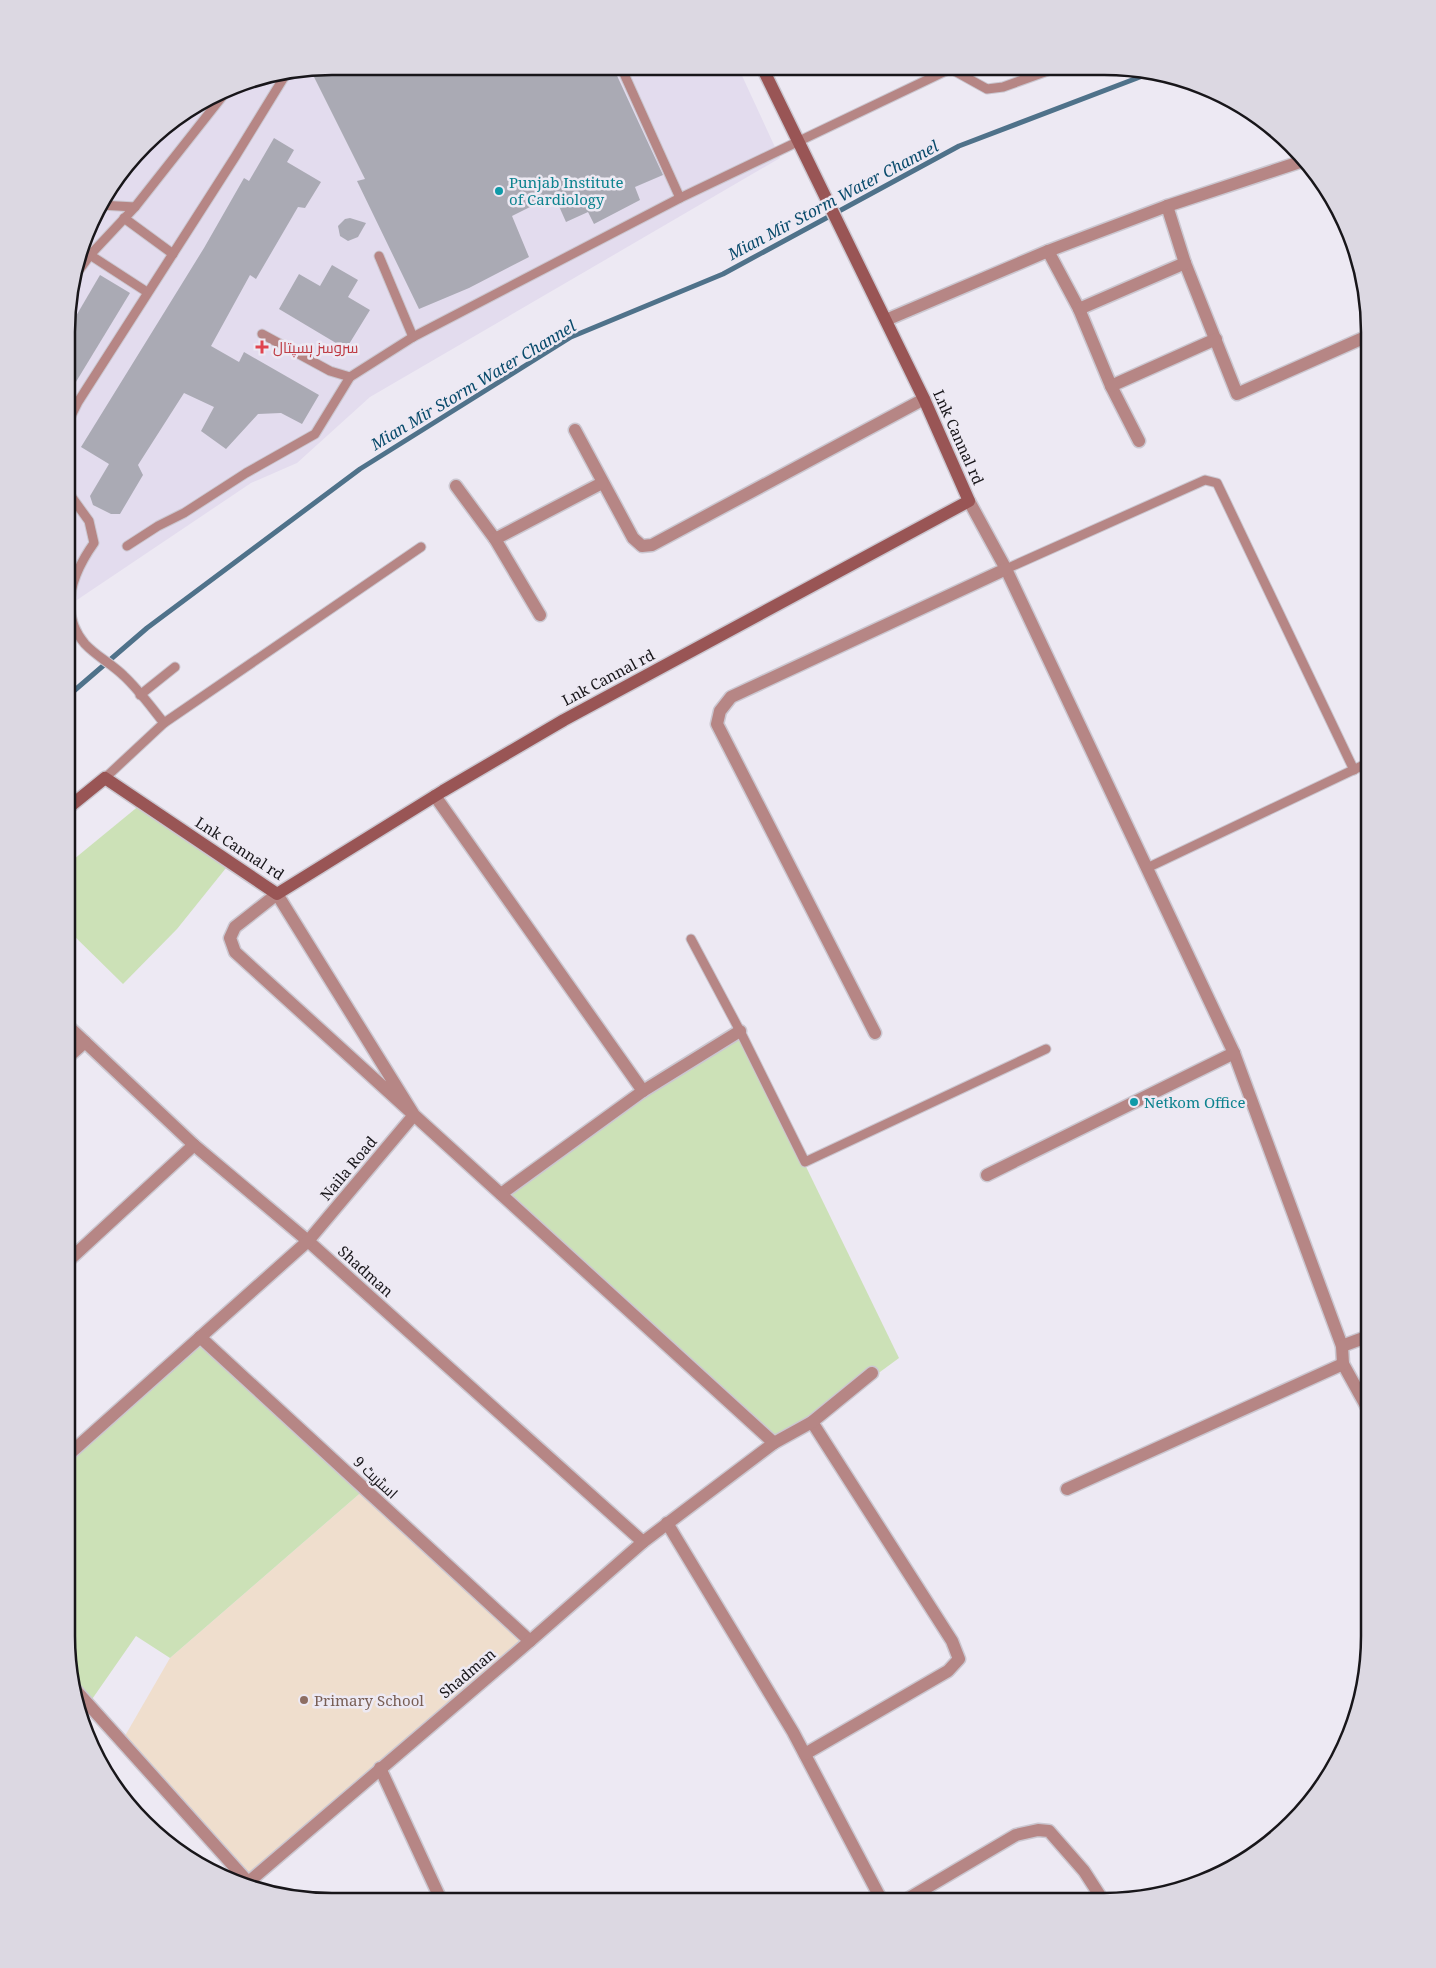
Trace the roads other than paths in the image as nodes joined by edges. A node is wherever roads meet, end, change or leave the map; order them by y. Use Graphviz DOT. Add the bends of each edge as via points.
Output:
graph roads {
  1 [pos="625,75"];
  2 [pos="766,75"];
  3 [pos="937,75"];
  4 [pos="963,75"];
  5 [pos="1036,75"];
  6 [pos="282,80"];
  7 [pos="218,102"];
  8 [pos="800,141"];
  9 [pos="1297,163"];
  10 [pos="680,198"];
  11 [pos="108,205"];
  12 [pos="1167,206"];
  13 [pos="135,207"];
  14 [pos="124,218"];
  15 [pos="1048,251"];
  16 [pos="173,254"];
  17 [pos="90,255"];
  18 [pos="379,256"];
  19 [pos="85,261"];
  20 [pos="1185,263"];
  21 [pos="147,292"];
  22 [pos="1079,309"];
  23 [pos="886,320"];
  24 [pos="262,334"];
  25 [pos="413,337"];
  26 [pos="1216,339"];
  27 [pos="1361,339"];
  28 [pos="350,377"];
  29 [pos="1111,386"];
  30 [pos="924,399"];
  31 [pos="75,408"];
  32 [pos="575,430"];
  33 [pos="1139,441"];
  34 [pos="602,483"];
  35 [pos="456,486"];
  36 [pos="75,501"];
  37 [pos="970,501"];
  38 [pos="495,540"];
  39 [pos="127,546"];
  40 [pos="421,547"];
  41 [pos="1006,569"];
  42 [pos="75,579"];
  43 [pos="540,615"];
  44 [pos="75,630"];
  45 [pos="175,667"];
  46 [pos="140,695"];
  47 [pos="164,722"];
  48 [pos="1361,766"];
  49 [pos="1354,770"];
  50 [pos="105,778"];
  51 [pos="435,796"];
  52 [pos="75,802"];
  53 [pos="1147,868"];
  54 [pos="277,894"];
  55 [pos="691,939"];
  56 [pos="740,1031"];
  57 [pos="75,1033"];
  58 [pos="875,1033"];
  59 [pos="85,1042"];
  60 [pos="1046,1049"];
  61 [pos="75,1051"];
  62 [pos="1234,1053"];
  63 [pos="643,1090"];
  64 [pos="414,1115"];
  65 [pos="194,1145"];
  66 [pos="987,1175"];
  67 [pos="501,1194"];
  68 [pos="308,1241"];
  69 [pos="75,1255"];
  70 [pos="200,1337"];
  71 [pos="1361,1339"];
  72 [pos="1342,1346"];
  73 [pos="1343,1364"];
  74 [pos="872,1373"];
  75 [pos="1361,1397"];
  76 [pos="812,1422"];
  77 [pos="774,1443"];
  78 [pos="75,1449"];
  79 [pos="1067,1490"];
  80 [pos="667,1523"];
  81 [pos="643,1542"];
  82 [pos="530,1641"];
  83 [pos="83,1699"];
  84 [pos="805,1754"];
  85 [pos="380,1768"];
  86 [pos="237,1874"];
  87 [pos="251,1879"];
  88 [pos="438,1893"];
  89 [pos="878,1893"];
  90 [pos="918,1893"];
  91 [pos="1098,1893"];
  1 -- 10 [label="lane"];
  2 -- 8 [label="street, Lnk Cannal rd"];
  3 -- 8 [label="lane"];
  4 -- 5 [label="lane" via="986,89 1003,87"];
  6 -- 16 [label="lane"];
  7 -- 13 [label="lane"];
  8 -- 10 [label="lane"];
  8 -- 23 [label="street, Lnk Cannal rd"];
  9 -- 12 [label="street"];
  10 -- 25 [label="lane"];
  11 -- 13 [label="lane"];
  12 -- 15 [label="street"];
  12 -- 20 [label="street"];
  13 -- 14 [label="lane"];
  14 -- 16 [label="lane"];
  14 -- 17 [label="lane"];
  15 -- 22 [label="street"];
  15 -- 23 [label="street"];
  16 -- 21 [label="lane"];
  17 -- 19 [label="lane"];
  17 -- 21 [label="lane"];
  18 -- 25 [label="lane"];
  20 -- 22 [label="street"];
  20 -- 26 [label="street"];
  21 -- 31 [label="lane"];
  22 -- 29 [label="street"];
  23 -- 30 [label="street, Lnk Cannal rd"];
  24 -- 28 [label="lane" via="330,372"];
  25 -- 28 [label="lane"];
  26 -- 27 [label="street" via="1236,394"];
  26 -- 29 [label="street"];
  28 -- 39 [label="lane" via="316,434"];
  29 -- 33 [label="street"];
  30 -- 34 [label="street" via="652,546 642,546 633,538"];
  30 -- 37 [label="street, Lnk Cannal rd"];
  32 -- 34 [label="street"];
  34 -- 38 [label="street"];
  35 -- 38 [label="street"];
  36 -- 42 [label="lane" via="90,521 94,543 81,561"];
  37 -- 41 [label="street"];
  37 -- 51 [label="street, Lnk Cannal rd" via="564,720"];
  38 -- 43 [label="street"];
  40 -- 47 [label="lane"];
  41 -- 49 [label="lane" via="1205,480 1217,483"];
  41 -- 53 [label="street"];
  41 -- 58 [label="street" via="731,697 720,710 717,724"];
  44 -- 46 [label="lane" via="86,645 124,676"];
  45 -- 46 [label="lane"];
  46 -- 47 [label="lane"];
  47 -- 50 [label="lane"];
  48 -- 49 [label="lane"];
  49 -- 53 [label="lane"];
  50 -- 52 [label="street"];
  50 -- 54 [label="street, Lnk Cannal rd"];
  51 -- 54 [label="street, Lnk Cannal rd"];
  51 -- 63 [label="street"];
  53 -- 62 [label="street"];
  54 -- 64 [label="street"];
  54 -- 64 [label="street" via="234,927 230,938 235,952"];
  55 -- 56 [label="lane"];
  56 -- 60 [label="lane" via="806,1162"];
  56 -- 63 [label="street"];
  57 -- 59 [label="street, Shadman"];
  59 -- 61 [label="street"];
  59 -- 65 [label="street, Shadman"];
  62 -- 66 [label="street"];
  62 -- 72 [label="street"];
  63 -- 67 [label="street"];
  64 -- 67 [label="street"];
  64 -- 68 [label="street, Naila Road"];
  65 -- 68 [label="street, Shadman"];
  65 -- 69 [label="street"];
  67 -- 77 [label="street"];
  68 -- 70 [label="street, Naila Road"];
  68 -- 81 [label="street, Shadman"];
  70 -- 78 [label="street, Naila Road"];
  70 -- 82 [label="street, اسٹریٹ 9"];
  71 -- 72 [label="street"];
  72 -- 73 [label="street"];
  73 -- 75 [label="street"];
  73 -- 79 [label="street"];
  74 -- 76 [label="street, Shadman"];
  76 -- 77 [label="street, Shadman"];
  76 -- 84 [label="street" via="952,1641 959,1659 948,1671"];
  77 -- 80 [label="street, Shadman"];
  80 -- 81 [label="street, Shadman"];
  80 -- 84 [label="street"];
  81 -- 82 [label="street, Shadman"];
  82 -- 85 [label="street, Shadman"];
  83 -- 86 [label="street"];
  84 -- 89 [label="street"];
  85 -- 87 [label="street, Shadman"];
  85 -- 88 [label="street"];
  90 -- 91 [label="street" via="1016,1835 1038,1830 1049,1831 1084,1871"];
}
